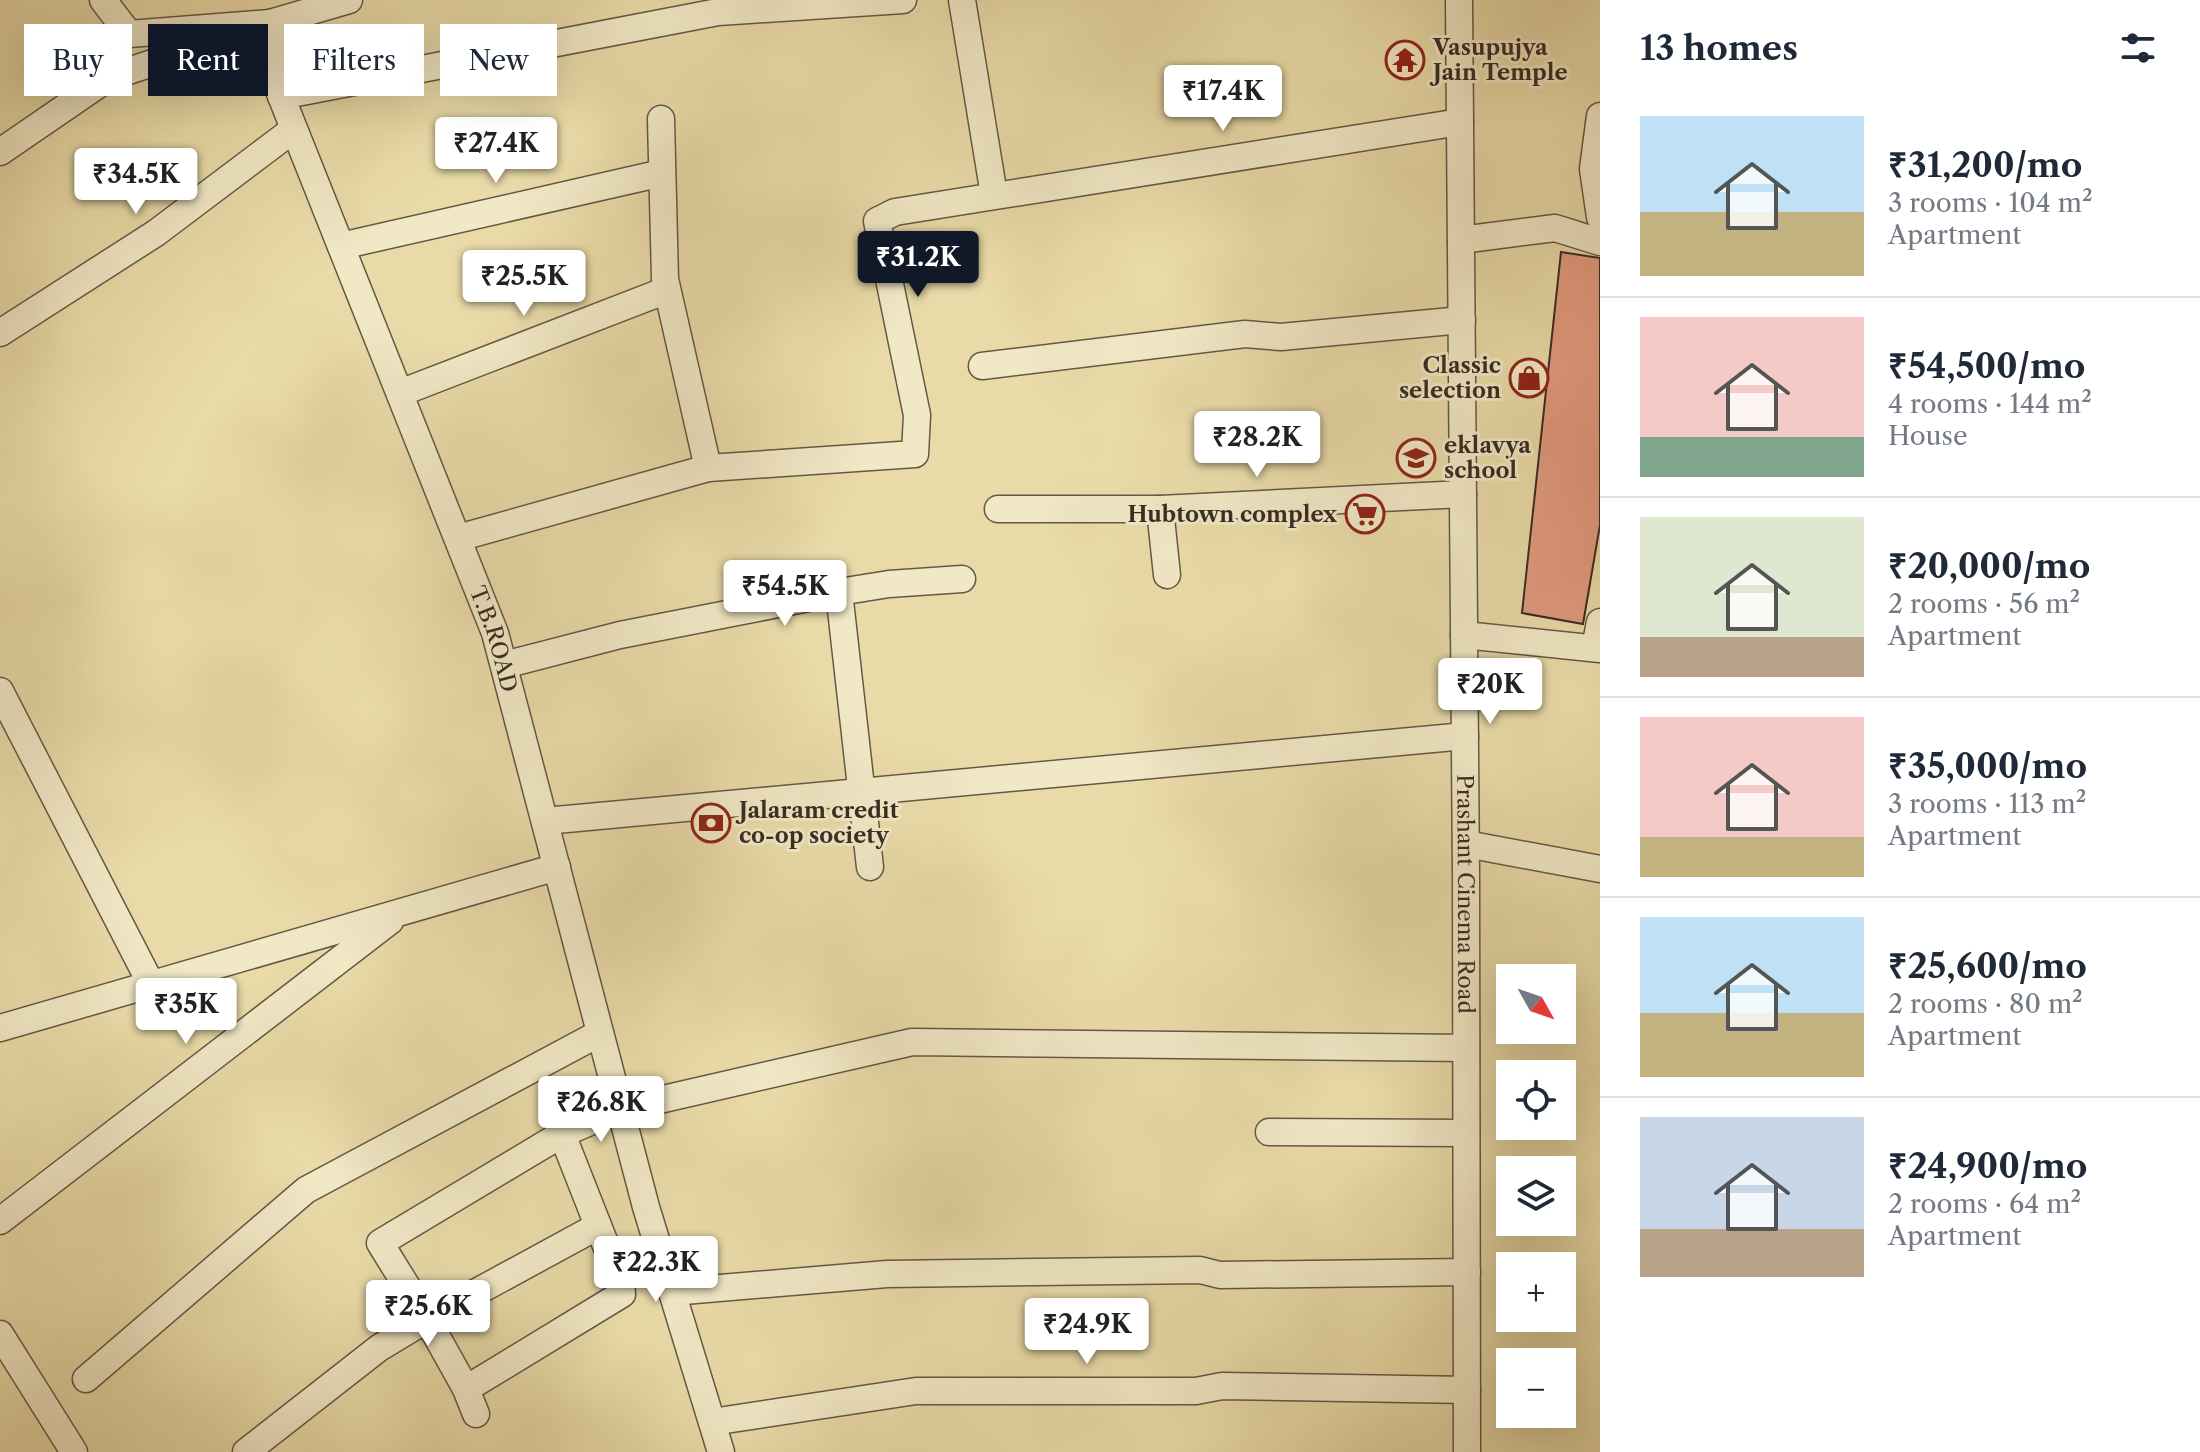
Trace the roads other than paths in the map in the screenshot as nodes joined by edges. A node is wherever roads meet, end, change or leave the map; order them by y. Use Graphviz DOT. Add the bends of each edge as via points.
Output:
graph roads {
  1 [pos="103,0"];
  2 [pos="349,0"];
  3 [pos="903,0"];
  4 [pos="962,0"];
  5 [pos="1459,0"];
  6 [pos="270,23"];
  7 [pos="281,96"];
  8 [pos="1600,116"];
  9 [pos="661,119"];
  10 [pos="1460,122"];
  11 [pos="294,129"];
  12 [pos="0,152"];
  13 [pos="662,173"];
  14 [pos="994,195"];
  15 [pos="1600,217"];
  16 [pos="1461,240"];
  17 [pos="1600,242"];
  18 [pos="341,246"];
  19 [pos="667,290"];
  20 [pos="1462,320"];
  21 [pos="0,333"];
  22 [pos="982,366"];
  23 [pos="400,393"];
  24 [pos="708,468"];
  25 [pos="1463,494"];
  26 [pos="998,509"];
  27 [pos="1160,509"];
  28 [pos="458,538"];
  29 [pos="1167,575"];
  30 [pos="962,579"];
  31 [pos="839,592"];
  32 [pos="1600,622"];
  33 [pos="1464,635"];
  34 [pos="1597,649"];
  35 [pos="504,665"];
  36 [pos="0,691"];
  37 [pos="1465,736"];
  38 [pos="862,791"];
  39 [pos="545,821"];
  40 [pos="1466,844"];
  41 [pos="557,867"];
  42 [pos="870,867"];
  43 [pos="1600,869"];
  44 [pos="403,911"];
  45 [pos="151,984"];
  46 [pos="0,1028"];
  47 [pos="600,1033"];
  48 [pos="1466,1048"];
  49 [pos="620,1109"];
  50 [pos="1269,1132"];
  51 [pos="1466,1133"];
  52 [pos="562,1134"];
  53 [pos="0,1221"];
  54 [pos="598,1226"];
  55 [pos="1467,1272"];
  56 [pos="669,1281"];
  57 [pos="622,1294"];
  58 [pos="427,1319"];
  59 [pos="0,1334"];
  60 [pos="86,1379"];
  61 [pos="466,1389"];
  62 [pos="1467,1390"];
  63 [pos="476,1414"];
  64 [pos="712,1422"];
  65 [pos="74,1452"];
  66 [pos="246,1452"];
  67 [pos="721,1452"];
  68 [pos="1467,1452"];
  1 -- 6 [label="street" via="129,34"];
  2 -- 6 [label="street"];
  3 -- 7 [label="street" via="718,12"];
  4 -- 14 [label="street"];
  5 -- 10 [label="street, Prashant Cinema Road"];
  6 -- 7 [label="street, T.B.ROAD"];
  6 -- 12 [label="street" via="108,78"];
  7 -- 11 [label="street, T.B.ROAD"];
  8 -- 15 [label="street" via="1593,169"];
  9 -- 13 [label="street"];
  10 -- 14 [label="street"];
  10 -- 16 [label="street, Prashant Cinema Road"];
  11 -- 18 [label="street, T.B.ROAD"];
  11 -- 21 [label="street" via="156,233"];
  13 -- 18 [label="street"];
  13 -- 19 [label="street"];
  14 -- 24 [label="street" via="895,212 877,221 917,415 915,454"];
  16 -- 17 [label="street" via="1555,228"];
  16 -- 20 [label="street, Prashant Cinema Road"];
  18 -- 23 [label="street, T.B.ROAD"];
  19 -- 23 [label="street"];
  19 -- 24 [label="street"];
  20 -- 22 [label="street" via="1281,337 1245,334"];
  20 -- 25 [label="street, Prashant Cinema Road"];
  23 -- 28 [label="street, T.B.ROAD"];
  24 -- 28 [label="street"];
  25 -- 27 [label="street"];
  25 -- 33 [label="street, Prashant Cinema Road"];
  26 -- 27 [label="street"];
  27 -- 29 [label="street"];
  28 -- 35 [label="street, T.B.ROAD"];
  30 -- 31 [label="street"];
  31 -- 35 [label="street" via="620,635"];
  31 -- 38 [label="street"];
  32 -- 34 [label="street"];
  33 -- 34 [label="street"];
  33 -- 37 [label="street, Prashant Cinema Road"];
  35 -- 39 [label="street, T.B.ROAD"];
  36 -- 45 [label="street"];
  37 -- 38 [label="street"];
  37 -- 40 [label="street, Prashant Cinema Road"];
  38 -- 39 [label="street"];
  38 -- 42 [label="street"];
  39 -- 41 [label="street, T.B.ROAD"];
  40 -- 43 [label="street"];
  40 -- 48 [label="street, Prashant Cinema Road"];
  41 -- 44 [label="street"];
  41 -- 47 [label="street, T.B.ROAD"];
  44 -- 45 [label="street"];
  44 -- 53 [label="street"];
  45 -- 46 [label="street"];
  47 -- 49 [label="street, T.B.ROAD"];
  47 -- 60 [label="street" via="306,1190"];
  48 -- 49 [label="street" via="912,1042"];
  48 -- 51 [label="street, Prashant Cinema Road"];
  49 -- 52 [label="street"];
  49 -- 56 [label="street, T.B.ROAD"];
  50 -- 51 [label="street"];
  51 -- 55 [label="street, Prashant Cinema Road"];
  52 -- 54 [label="street"];
  52 -- 58 [label="street" via="380,1243"];
  54 -- 57 [label="street"];
  54 -- 58 [label="street"];
  55 -- 56 [label="street" via="1220,1275 1200,1270"];
  55 -- 62 [label="street, Prashant Cinema Road"];
  56 -- 57 [label="street"];
  56 -- 64 [label="street, T.B.ROAD"];
  57 -- 61 [label="street"];
  58 -- 61 [label="street"];
  58 -- 66 [label="street" via="379,1348"];
  59 -- 65 [label="street"];
  61 -- 63 [label="street"];
  62 -- 64 [label="street" via="1222,1386 1196,1391 916,1391"];
  62 -- 68 [label="street, Prashant Cinema Road"];
  64 -- 67 [label="street, T.B.ROAD"];
}
